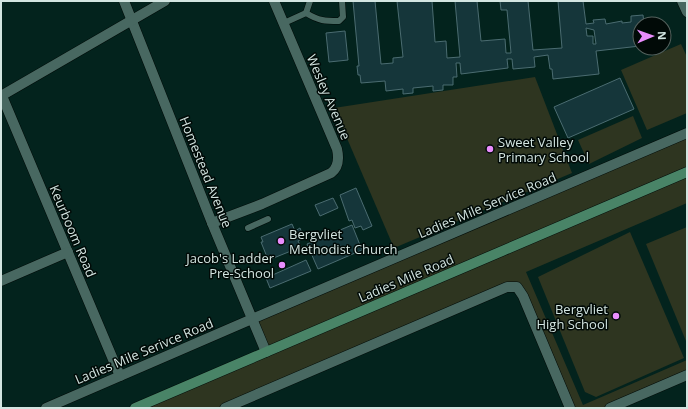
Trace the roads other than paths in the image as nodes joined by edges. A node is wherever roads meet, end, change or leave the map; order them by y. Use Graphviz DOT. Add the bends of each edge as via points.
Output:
graph roads {
  1 [pos="124,1"];
  2 [pos="165,1"];
  3 [pos="274,1"];
  4 [pos="310,1"];
  5 [pos="342,1"];
  6 [pos="682,1"];
  7 [pos="687,12"];
  8 [pos="306,13"];
  9 [pos="132,20"];
  10 [pos="284,23"];
  11 [pos="1,96"];
  12 [pos="687,133"];
  13 [pos="687,172"];
  14 [pos="268,219"];
  15 [pos="212,223"];
  16 [pos="248,228"];
  17 [pos="68,252"];
  18 [pos="1,281"];
  19 [pos="252,319"];
  20 [pos="266,352"];
  21 [pos="687,375"];
  22 [pos="120,376"];
  23 [pos="46,408"];
  24 [pos="135,408"];
  25 [pos="225,408"];
  26 [pos="570,408"];
  27 [pos="610,408"];
  1 -- 9 [label="street, Homestead Avenue"];
  2 -- 9 [label="street"];
  3 -- 10 [label="street, Wesley Avenue"];
  4 -- 8 [label="lane"];
  5 -- 8 [label="lane" via="343,17 339,21 322,21"];
  6 -- 7 [label="street"];
  8 -- 10 [label="lane"];
  9 -- 11 [label="street"];
  9 -- 15 [label="street, Homestead Avenue"];
  10 -- 15 [label="street, Wesley Avenue" via="337,149 337,166 331,173"];
  11 -- 17 [label="street, Keurboom Road"];
  12 -- 19 [label="street, Ladies Mile Service Road"];
  13 -- 20 [label="main road, Ladies Mile Road"];
  14 -- 16 [label="lane"];
  15 -- 19 [label="street, Homestead Avenue"];
  17 -- 18 [label="street"];
  17 -- 22 [label="street, Keurboom Road"];
  19 -- 20 [label="street, Homestead Avenue"];
  19 -- 22 [label="street, Ladies Mile Serivce Road"];
  20 -- 24 [label="main road, Ladies Mile Road"];
  21 -- 27 [label="street"];
  22 -- 23 [label="street, Ladies Mile Serivce Road"];
  25 -- 26 [label="street" via="507,287 517,287 523,296"];
}
